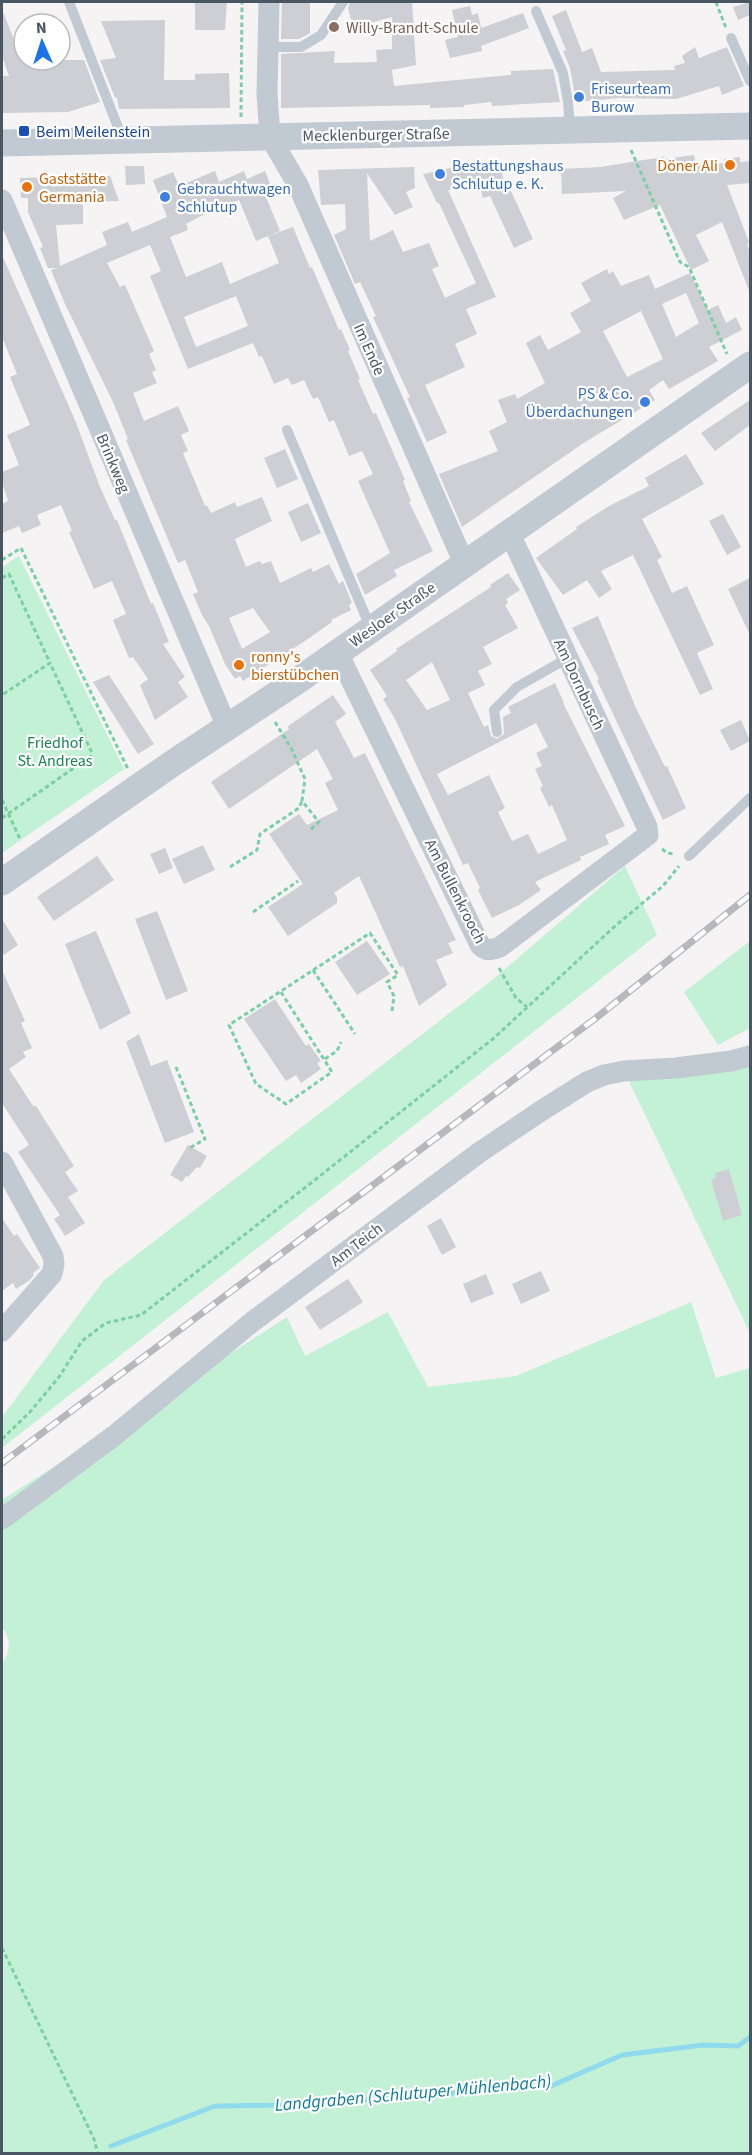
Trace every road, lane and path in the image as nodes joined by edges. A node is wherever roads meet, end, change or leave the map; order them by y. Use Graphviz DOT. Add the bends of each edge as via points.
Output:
graph roads {
  1 [pos="69,2"];
  2 [pos="242,2"];
  3 [pos="268,2"];
  4 [pos="343,2"];
  5 [pos="716,2"];
  6 [pos="536,12"];
  7 [pos="731,38"];
  8 [pos="268,47"];
  9 [pos="750,81"];
  10 [pos="750,126"];
  11 [pos="623,129"];
  12 [pos="570,130"];
  13 [pos="240,137"];
  14 [pos="270,137"];
  15 [pos="123,140"];
  16 [pos="2,143"];
  17 [pos="2,200"];
  18 [pos="743,370"];
  19 [pos="287,430"];
  20 [pos="510,534"];
  21 [pos="2,560"];
  22 [pos="464,563"];
  23 [pos="2,578"];
  24 [pos="371,629"];
  25 [pos="338,652"];
  26 [pos="568,658"];
  27 [pos="50,663"];
  28 [pos="2,695"];
  29 [pos="260,704"];
  30 [pos="227,727"];
  31 [pos="497,732"];
  32 [pos="137,789"];
  33 [pos="750,798"];
  34 [pos="2,800"];
  35 [pos="302,801"];
  36 [pos="8,813"];
  37 [pos="2,818"];
  38 [pos="310,830"];
  39 [pos="648,835"];
  40 [pos="688,856"];
  41 [pos="30,862"];
  42 [pos="230,867"];
  43 [pos="298,881"];
  44 [pos="2,882"];
  45 [pos="253,912"];
  46 [pos="490,951"];
  47 [pos="313,970"];
  48 [pos="280,992"];
  49 [pos="527,1007"];
  50 [pos="392,1011"];
  51 [pos="355,1035"];
  52 [pos="341,1042"];
  53 [pos="750,1056"];
  54 [pos="325,1059"];
  55 [pos="176,1067"];
  56 [pos="188,1149"];
  57 [pos="2,1162"];
  58 [pos="2,1331"];
  59 [pos="2,1439"];
  60 [pos="2,1519"];
  61 [pos="2,1948"];
  62 [pos="98,2154"];
  1 -- 15 [label="lane"];
  2 -- 13 [label="path"];
  3 -- 8 [label="street"];
  4 -- 8 [label="lane" via="321,35 302,47"];
  5 -- 7 [label="path"];
  6 -- 12 [label="lane" via="563,73"];
  7 -- 9 [label="lane"];
  8 -- 14 [label="street"];
  10 -- 11 [label="street, Mecklenburger Straße"];
  11 -- 12 [label="street, Mecklenburger Straße"];
  11 -- 18 [label="path" via="680,262 689,267"];
  12 -- 14 [label="street, Mecklenburger Straße"];
  13 -- 14 [label="street, Mecklenburger Straße"];
  13 -- 15 [label="street, Mecklenburger Straße"];
  14 -- 22 [label="street, Im Ende" via="298,185"];
  15 -- 16 [label="street, Mecklenburger Straße"];
  17 -- 30 [label="street, Brinkweg"];
  18 -- 20 [label="street, Wesloer Straße"];
  19 -- 24 [label="lane"];
  20 -- 22 [label="street, Wesloer Straße"];
  20 -- 26 [label="street, Am Dornbusch"];
  21 -- 32 [label="path" via="21,549"];
  22 -- 24 [label="street, Wesloer Straße"];
  23 -- 27 [label="path" via="9,574"];
  24 -- 25 [label="street, Wesloer Straße"];
  25 -- 29 [label="street, Wesloer Straße"];
  25 -- 46 [label="street, Am Bullenkrooch" via="480,945"];
  26 -- 31 [label="lane" via="517,687 494,710"];
  26 -- 39 [label="street, Am Dornbusch"];
  27 -- 28 [label="path"];
  27 -- 36 [label="path" via="92,753"];
  29 -- 30 [label="street, Wesloer Straße"];
  29 -- 35 [label="path" via="275,721 305,779"];
  30 -- 32 [label="street, Wesloer Straße"];
  32 -- 41 [label="street, Wesloer Straße"];
  33 -- 40 [label="lane"];
  34 -- 36 [label="path"];
  35 -- 38 [label="path" via="318,822"];
  35 -- 42 [label="path" via="299,808 260,834 257,850"];
  36 -- 37 [label="path"];
  36 -- 41 [label="path"];
  39 -- 40 [label="path" via="667,853"];
  39 -- 46 [label="street, Am Bullenkrooch"];
  40 -- 49 [label="path" via="663,886"];
  41 -- 44 [label="street, Wesloer Straße"];
  43 -- 45 [label="path"];
  46 -- 49 [label="path" via="516,998"];
  47 -- 48 [label="path"];
  47 -- 50 [label="path" via="370,933 398,975 387,982 394,996"];
  47 -- 51 [label="path"];
  48 -- 54 [label="path"];
  48 -- 54 [label="path" via="229,1025 256,1084 286,1104 332,1072"];
  49 -- 59 [label="path" via="402,1112 141,1315 106,1323 82,1341 30,1412"];
  52 -- 54 [label="path" via="337,1051"];
  53 -- 60 [label="street, Am Teich" via="604,1074 587,1082 480,1152 261,1315 115,1435"];
  55 -- 56 [label="path" via="205,1139"];
  57 -- 58 [label="street" via="54,1264 52,1274"];
  61 -- 62 [label="path"];
}
